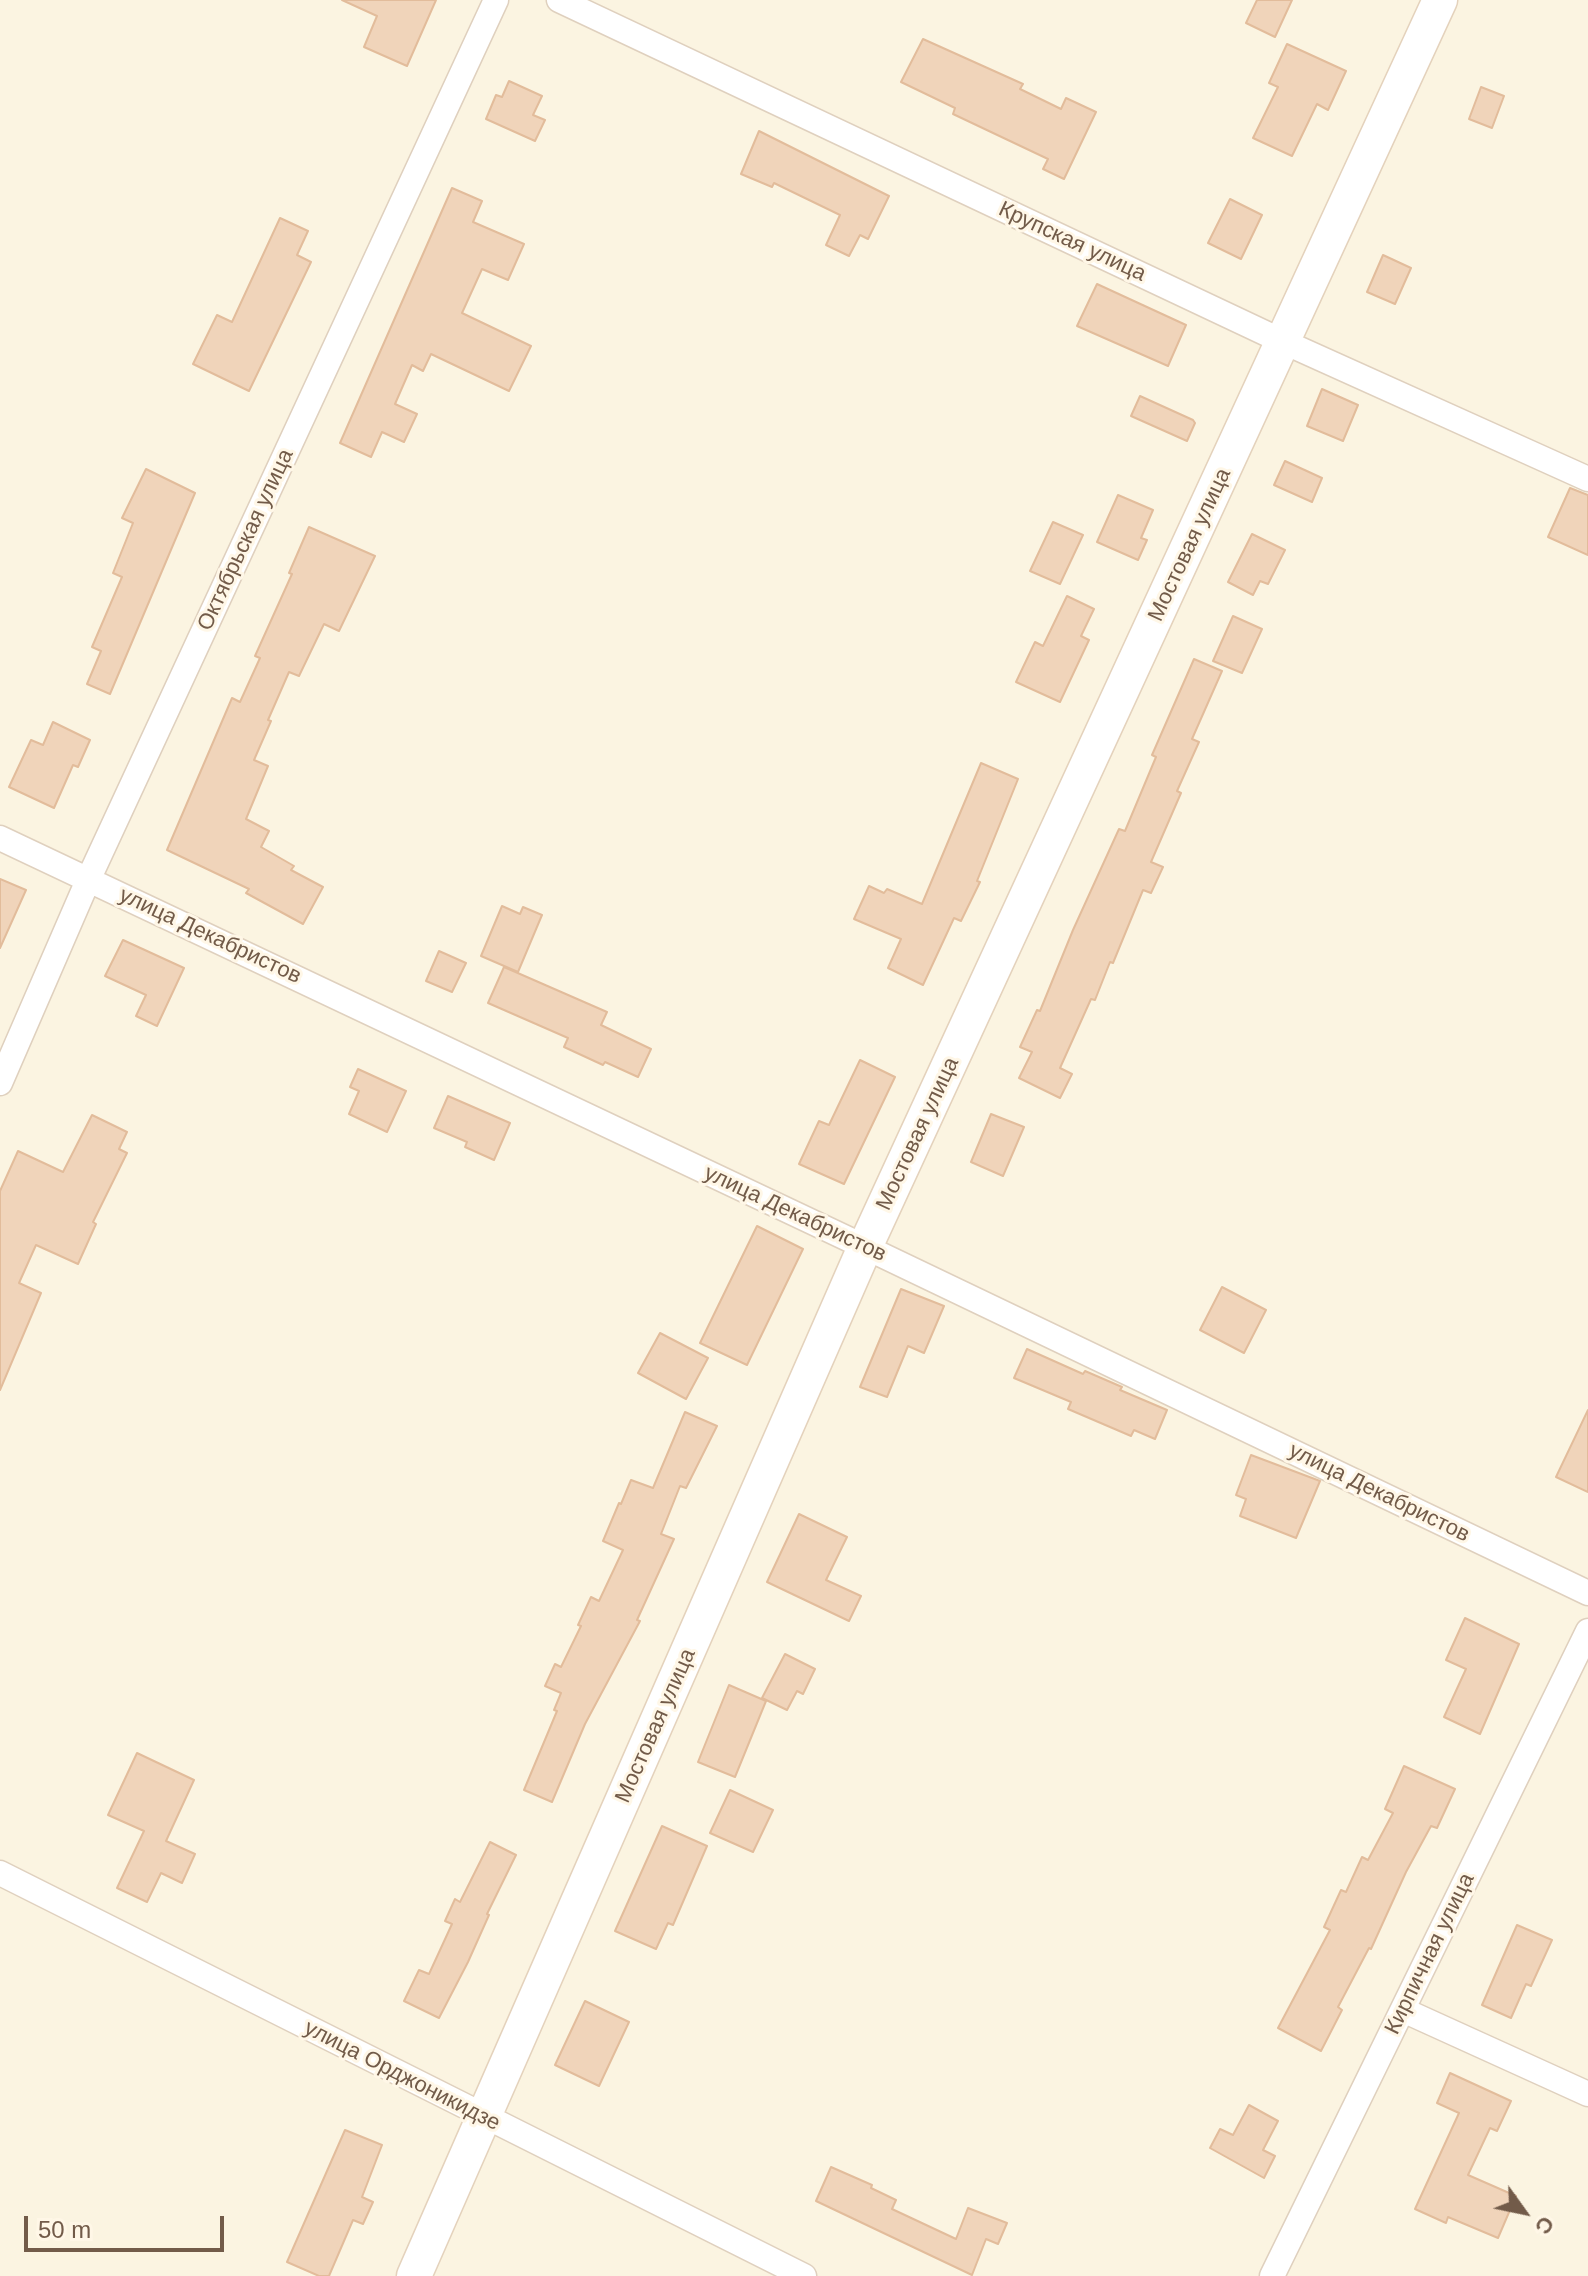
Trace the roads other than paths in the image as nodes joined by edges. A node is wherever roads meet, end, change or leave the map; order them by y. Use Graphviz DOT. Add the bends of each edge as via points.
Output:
graph roads {
  1 [pos="496,0"];
  2 [pos="559,0"];
  3 [pos="1440,0"];
  4 [pos="1284,342"];
  5 [pos="1588,479"];
  6 [pos="0,838"];
  7 [pos="89,878"];
  8 [pos="0,1083"];
  9 [pos="865,1247"];
  10 [pos="1588,1593"];
  11 [pos="1588,1631"];
  12 [pos="0,1873"];
  13 [pos="1403,2010"];
  14 [pos="1588,2094"];
  15 [pos="485,2118"];
  16 [pos="414,2276"];
  17 [pos="804,2276"];
  18 [pos="1272,2276"];
  1 -- 7 [label="street, Октябрьская улица"];
  2 -- 4 [label="street, Крупская улица"];
  3 -- 4 [label="street, Мостовая улица"];
  4 -- 5 [label="street, Крупская улица"];
  4 -- 9 [label="street, Мостовая улица"];
  6 -- 7 [label="street, улица Декабристов"];
  7 -- 8 [label="street, Октябрьская улица"];
  7 -- 9 [label="street, улица Декабристов"];
  9 -- 10 [label="street, улица Декабристов"];
  9 -- 15 [label="street, Мостовая улица"];
  11 -- 13 [label="street, Кирпичная улица"];
  12 -- 15 [label="street, улица Орджоникидзе"];
  13 -- 14 [label="street"];
  13 -- 18 [label="street, Кирпичная улица"];
  15 -- 16 [label="street, Мостовая улица"];
  15 -- 17 [label="street, улица Орджоникидзе"];
}
